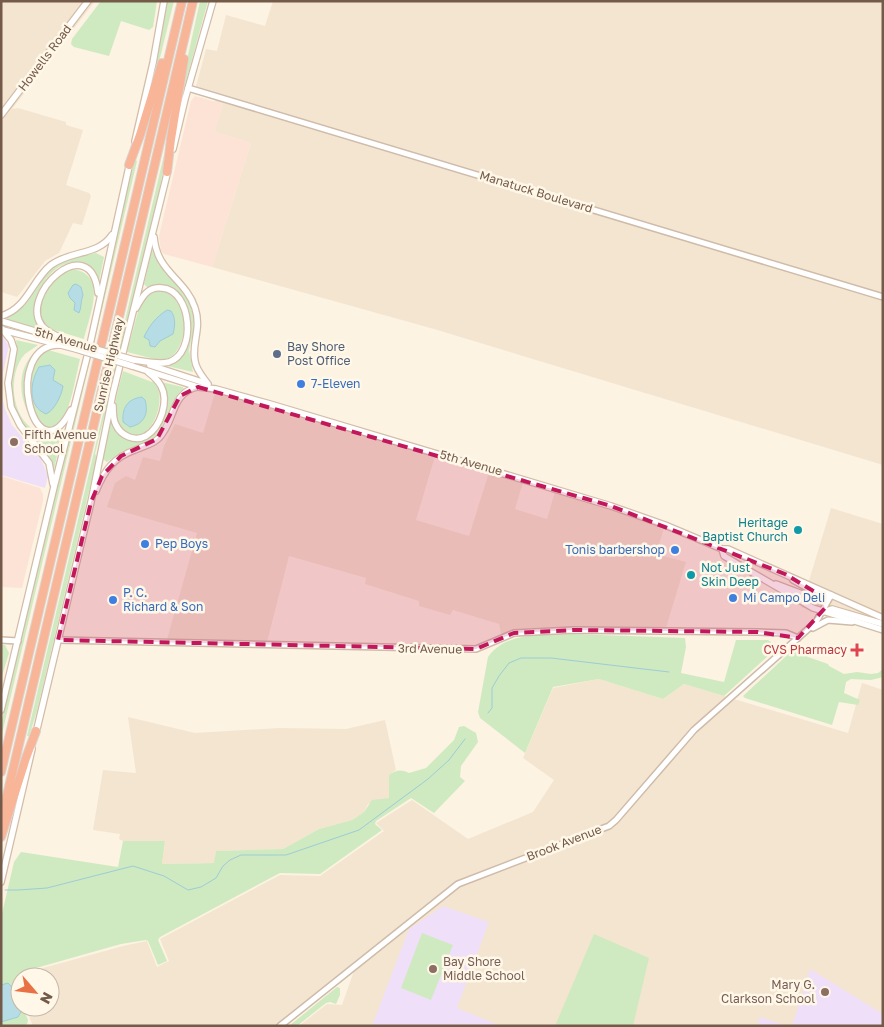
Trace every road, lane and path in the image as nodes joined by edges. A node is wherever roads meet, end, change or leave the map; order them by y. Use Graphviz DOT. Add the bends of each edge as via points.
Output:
graph roads {
  1 [pos="88,1"];
  2 [pos="164,1"];
  3 [pos="193,1"];
  4 [pos="212,1"];
  5 [pos="181,3"];
  6 [pos="187,27"];
  7 [pos="188,88"];
  8 [pos="1,115"];
  9 [pos="129,165"];
  10 [pos="167,172"];
  11 [pos="154,231"];
  12 [pos="113,233"];
  13 [pos="883,297"];
  14 [pos="99,300"];
  15 [pos="1,316"];
  16 [pos="131,319"];
  17 [pos="1,321"];
  18 [pos="2,329"];
  19 [pos="62,342"];
  20 [pos="34,350"];
  21 [pos="133,363"];
  22 [pos="144,369"];
  23 [pos="208,384"];
  24 [pos="198,386"];
  25 [pos="216,389"];
  26 [pos="114,393"];
  27 [pos="76,399"];
  28 [pos="28,421"];
  29 [pos="54,487"];
  30 [pos="91,502"];
  31 [pos="722,550"];
  32 [pos="785,574"];
  33 [pos="764,580"];
  34 [pos="831,595"];
  35 [pos="824,601"];
  36 [pos="823,612"];
  37 [pos="883,618"];
  38 [pos="861,623"];
  39 [pos="883,624"];
  40 [pos="883,630"];
  41 [pos="806,632"];
  42 [pos="798,638"];
  43 [pos="1,640"];
  44 [pos="58,640"];
  45 [pos="18,641"];
  46 [pos="1,710"];
  47 [pos="36,731"];
  48 [pos="1,772"];
  49 [pos="1,821"];
  50 [pos="1,837"];
  51 [pos="1,882"];
  52 [pos="280,1026"];
  1 -- 8 [label="main road, Howells Road"];
  2 -- 9 [label="main road, Sunrise Highway"];
  3 -- 6 [label="highway, Sunrise Highway"];
  4 -- 7 [label="main road, Sunrise Highway"];
  5 -- 9 [label="highway"];
  5 -- 48 [label="highway, Sunrise Highway"];
  6 -- 10 [label="highway"];
  6 -- 49 [label="highway, Sunrise Highway"];
  7 -- 10 [label="main road, Sunrise Highway"];
  7 -- 13 [label="street, Manatuck Boulevard"];
  9 -- 12 [label="main road, Sunrise Highway"];
  10 -- 11 [label="main road, Sunrise Highway"];
  11 -- 16 [label="main road, Sunrise Highway"];
  11 -- 23 [label="main road" via="159,258 186,291 196,310 198,328 194,361"];
  12 -- 14 [label="main road, Sunrise Highway"];
  12 -- 15 [label="main road" via="101,247 71,254 52,264 19,307"];
  14 -- 19 [label="main road" via="96,280 85,268 70,266 53,276 40,298 38,316 44,327"];
  14 -- 27 [label="main road, Sunrise Highway"];
  16 -- 21 [label="main road" via="145,293 165,288 181,301 188,327 184,346 174,360"];
  16 -- 26 [label="main road, Sunrise Highway"];
  17 -- 19 [label="main road, 5th Avenue"];
  18 -- 19 [label="main road, 5th Avenue"];
  18 -- 29 [label="main road" via="14,348 8,383 11,407 20,426 49,463"];
  19 -- 20 [label="main road"];
  19 -- 21 [label="main road, 5th Avenue, bridge"];
  21 -- 22 [label="main road, 5th Avenue"];
  21 -- 23 [label="main road, 5th Avenue"];
  22 -- 24 [label="main road, 5th Avenue"];
  22 -- 26 [label="main road" via="158,381 164,396 160,418 148,434 133,438 119,430 113,416"];
  23 -- 25 [label="main road, 5th Avenue"];
  24 -- 25 [label="main road, 5th Avenue"];
  24 -- 30 [label="main road" via="180,396 167,426 157,439 124,454 111,464"];
  25 -- 31 [label="main road, 5th Avenue" via="565,491 665,525"];
  26 -- 30 [label="main road, Sunrise Highway"];
  27 -- 28 [label="main road" via="58,428 41,429"];
  27 -- 29 [label="main road, Sunrise Highway"];
  29 -- 45 [label="main road, Sunrise Highway"];
  30 -- 44 [label="main road, Sunrise Highway"];
  31 -- 32 [label="main road, 5th Avenue" via="728,549"];
  31 -- 33 [label="main road, 5th Avenue" via="724,556"];
  32 -- 34 [label="main road, 5th Avenue"];
  32 -- 35 [label="street" via="820,595"];
  33 -- 35 [label="main road"];
  33 -- 36 [label="main road, 5th Avenue"];
  34 -- 35 [label="main road"];
  34 -- 36 [label="street, Brook Avenue"];
  34 -- 37 [label="main road, 5th Avenue"];
  35 -- 36 [label="street"];
  36 -- 38 [label="main road, 5th Avenue"];
  36 -- 39 [label="main road" via="832,609"];
  36 -- 41 [label="street, Brook Avenue"];
  38 -- 40 [label="main road, 5th Avenue"];
  38 -- 41 [label="street" via="828,620"];
  41 -- 42 [label="street, Brook Avenue"];
  42 -- 44 [label="street, 3rd Avenue" via="786,633 574,630 514,633 476,649"];
  42 -- 52 [label="street, Brook Avenue" via="694,730 624,813 609,826 458,884"];
  43 -- 45 [label="street"];
  44 -- 47 [label="main road, Sunrise Highway"];
  45 -- 46 [label="main road, Sunrise Highway"];
  47 -- 50 [label="highway"];
  47 -- 51 [label="main road, Sunrise Highway"];
}
